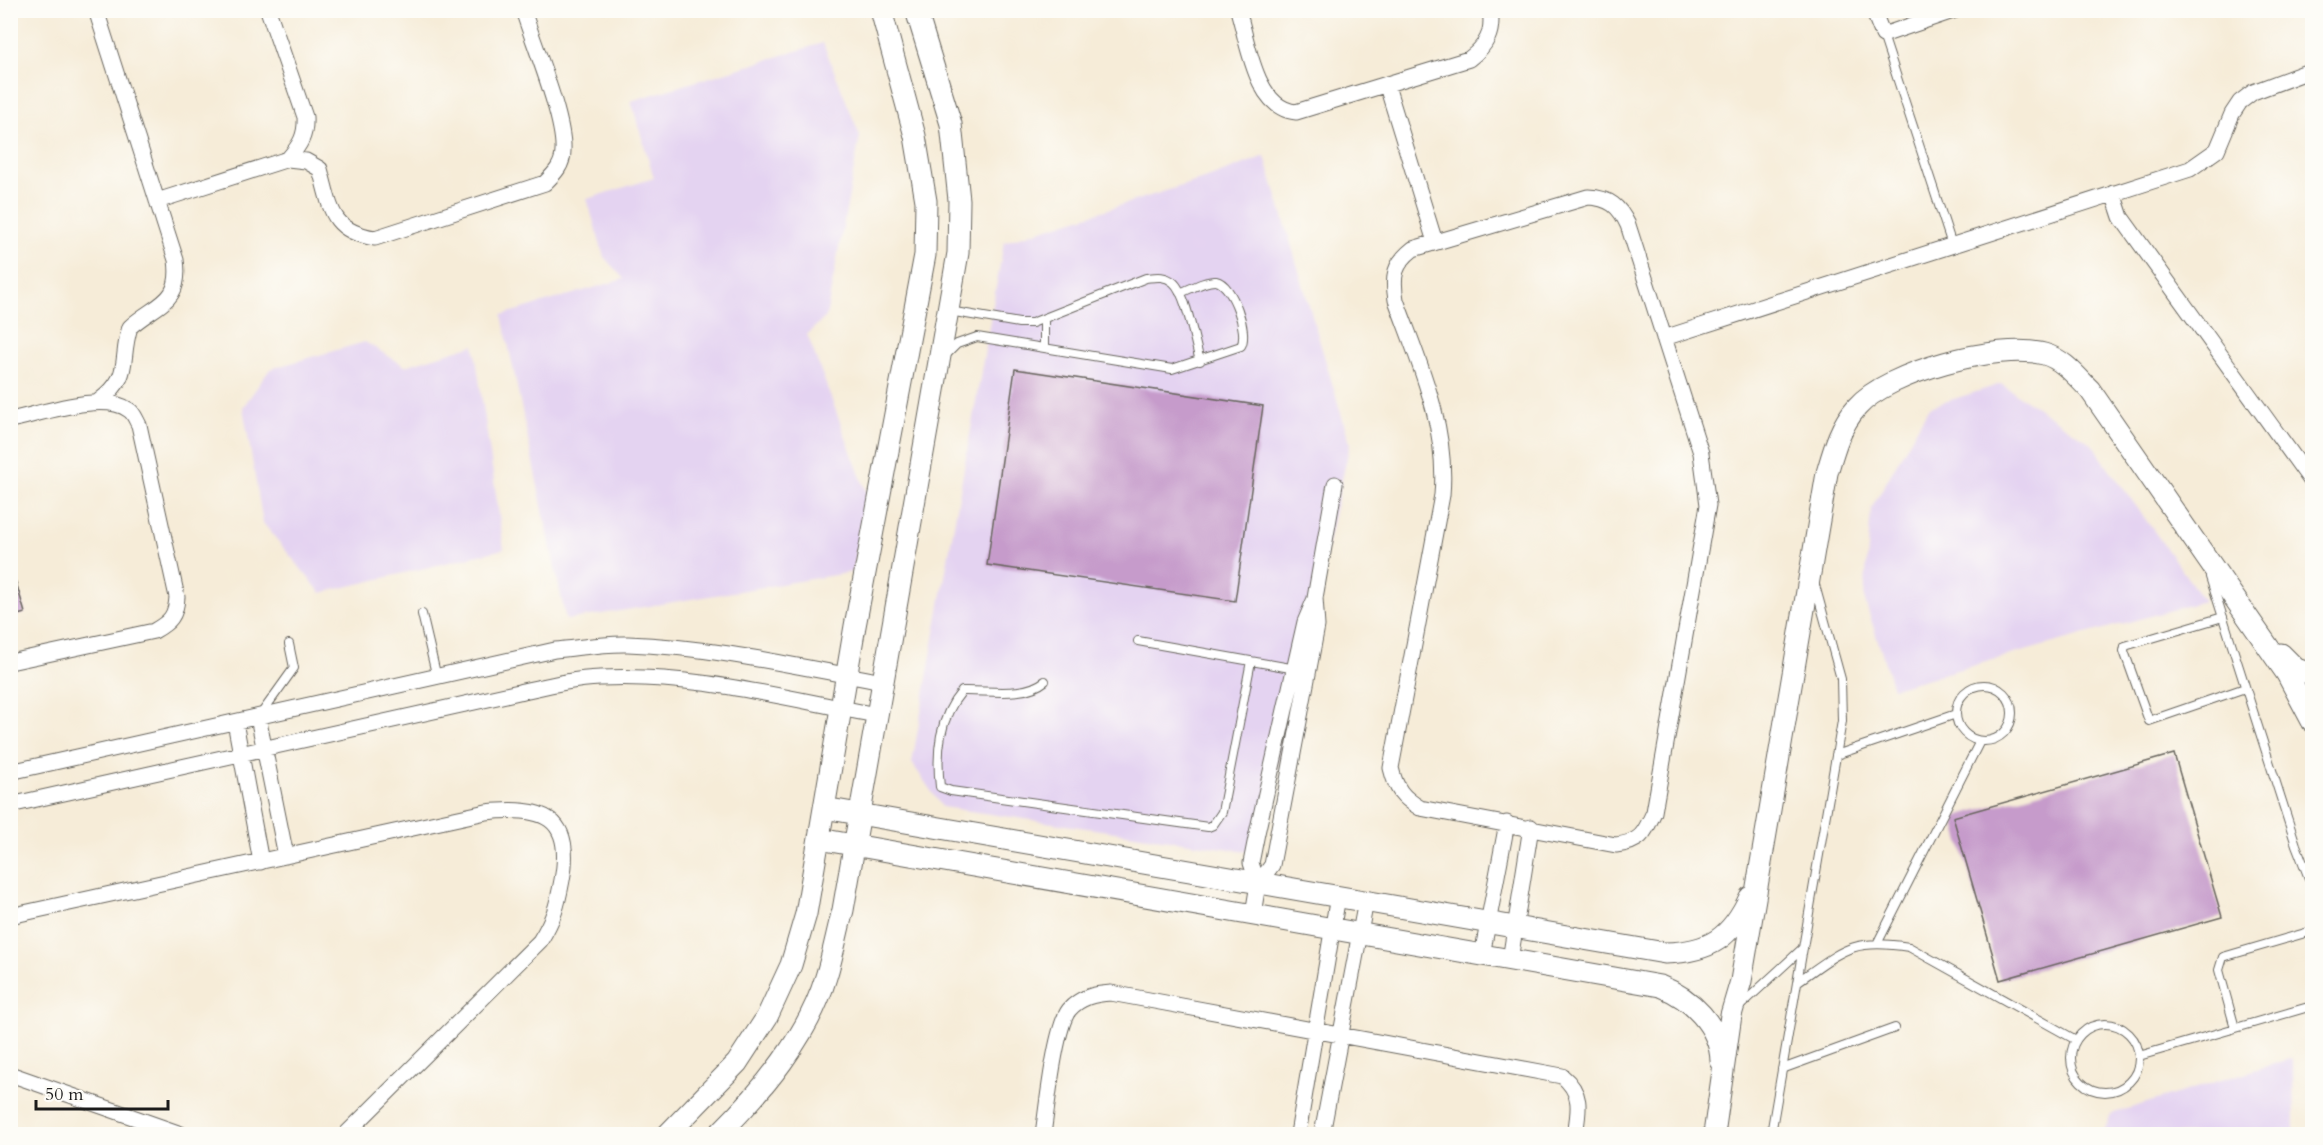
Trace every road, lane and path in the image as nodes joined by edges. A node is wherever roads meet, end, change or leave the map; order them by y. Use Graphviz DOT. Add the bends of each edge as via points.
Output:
graph roads {
  1 [pos="96,10"];
  2 [pos="268,10"];
  3 [pos="523,10"];
  4 [pos="881,10"];
  5 [pos="916,10"];
  6 [pos="1238,10"];
  7 [pos="1490,10"];
  8 [pos="1874,10"];
  9 [pos="1956,10"];
  10 [pos="1883,35"];
  11 [pos="2313,70"];
  12 [pos="1387,86"];
  13 [pos="288,159"];
  14 [pos="2113,193"];
  15 [pos="157,201"];
  16 [pos="1435,242"];
  17 [pos="1952,245"];
  18 [pos="1180,293"];
  19 [pos="948,311"];
  20 [pos="1044,320"];
  21 [pos="1664,338"];
  22 [pos="1044,346"];
  23 [pos="939,361"];
  24 [pos="1200,361"];
  25 [pos="99,401"];
  26 [pos="10,420"];
  27 [pos="2313,482"];
  28 [pos="1335,484"];
  29 [pos="2202,551"];
  30 [pos="1811,569"];
  31 [pos="422,614"];
  32 [pos="2223,617"];
  33 [pos="2256,629"];
  34 [pos="1138,641"];
  35 [pos="289,644"];
  36 [pos="1251,661"];
  37 [pos="10,662"];
  38 [pos="1301,670"];
  39 [pos="2313,674"];
  40 [pos="847,676"];
  41 [pos="436,678"];
  42 [pos="1045,681"];
  43 [pos="883,682"];
  44 [pos="2246,688"];
  45 [pos="841,708"];
  46 [pos="1956,714"];
  47 [pos="877,715"];
  48 [pos="258,717"];
  49 [pos="2313,721"];
  50 [pos="235,722"];
  51 [pos="1980,741"];
  52 [pos="264,749"];
  53 [pos="241,754"];
  54 [pos="1836,755"];
  55 [pos="10,772"];
  56 [pos="10,805"];
  57 [pos="824,808"];
  58 [pos="860,814"];
  59 [pos="1507,823"];
  60 [pos="1531,828"];
  61 [pos="819,839"];
  62 [pos="854,845"];
  63 [pos="286,856"];
  64 [pos="261,862"];
  65 [pos="1758,881"];
  66 [pos="1258,884"];
  67 [pos="2313,886"];
  68 [pos="1338,897"];
  69 [pos="1366,901"];
  70 [pos="1253,914"];
  71 [pos="10,916"];
  72 [pos="1488,922"];
  73 [pos="1515,927"];
  74 [pos="1333,929"];
  75 [pos="2313,931"];
  76 [pos="1360,934"];
  77 [pos="1878,942"];
  78 [pos="1803,948"];
  79 [pos="1482,955"];
  80 [pos="1510,960"];
  81 [pos="1797,982"];
  82 [pos="2313,1006"];
  83 [pos="1731,1015"];
  84 [pos="1895,1028"];
  85 [pos="2235,1028"];
  86 [pos="1316,1030"];
  87 [pos="1341,1034"];
  88 [pos="2076,1040"];
  89 [pos="2139,1056"];
  90 [pos="1782,1069"];
  91 [pos="10,1074"];
  92 [pos="1722,1089"];
  93 [pos="181,1134"];
  94 [pos="346,1134"];
  95 [pos="668,1134"];
  96 [pos="718,1134"];
  97 [pos="1043,1134"];
  98 [pos="1298,1134"];
  99 [pos="1322,1134"];
  100 [pos="1575,1134"];
  101 [pos="1714,1134"];
  102 [pos="1771,1134"];
  1 -- 15 [label="street"];
  2 -- 13 [label="street" via="305,117 301,143"];
  3 -- 13 [label="street" via="562,131 560,168 545,183 375,238 356,235 333,217 320,169 306,160"];
  4 -- 40 [label="street" via="915,136 926,201 925,255"];
  5 -- 19 [label="street" via="951,124 959,200 958,253"];
  6 -- 12 [label="street" via="1263,91 1275,106 1296,112"];
  7 -- 12 [label="street" via="1489,37 1484,48 1469,59"];
  8 -- 10 [label="street"];
  9 -- 10 [label="street"];
  10 -- 17 [label="lane"];
  11 -- 14 [label="street" via="2268,85 2240,102 2224,138 2205,160 2190,169"];
  12 -- 16 [label="street"];
  13 -- 15 [label="street"];
  14 -- 17 [label="street"];
  14 -- 27 [label="street" via="2121,217"];
  15 -- 25 [label="street" via="176,260 175,289 162,304 130,327 122,374 115,388"];
  16 -- 21 [label="street" via="1574,200 1599,198 1611,202 1621,210 1628,225"];
  16 -- 59 [label="street" via="1413,249 1401,258 1393,281 1396,300 1437,415 1445,466 1391,768 1403,798 1420,808"];
  17 -- 21 [label="street"];
  18 -- 20 [label="lane" via="1166,278 1146,278"];
  18 -- 24 [label="lane"];
  18 -- 24 [label="lane" via="1212,281 1227,286 1232,295 1244,342 1238,348"];
  19 -- 20 [label="lane" via="1019,323"];
  19 -- 23 [label="street"];
  20 -- 22 [label="lane"];
  21 -- 60 [label="street" via="1701,453 1708,505 1654,813 1633,843 1616,845"];
  22 -- 23 [label="lane" via="977,337 957,344"];
  22 -- 24 [label="lane" via="1172,369"];
  23 -- 43 [label="street"];
  25 -- 26 [label="street"];
  25 -- 37 [label="street" via="131,411 139,425 177,610 170,621 154,631"];
  28 -- 38 [label="street" via="1316,598 1317,626"];
  29 -- 30 [label="street" via="2090,390 2068,368 2046,354 1994,351 1892,382 1858,405 1846,421 1827,473"];
  29 -- 32 [label="lane"];
  29 -- 33 [label="street"];
  30 -- 54 [label="lane" via="1841,679 1842,721"];
  30 -- 65 [label="street"];
  31 -- 41 [label="lane"];
  32 -- 44 [label="lane"];
  32 -- 44 [label="lane" via="2125,646 2124,651 2149,721"];
  33 -- 39 [label="street" via="2296,669"];
  33 -- 49 [label="street"];
  34 -- 36 [label="lane"];
  35 -- 48 [label="lane" via="294,668"];
  36 -- 38 [label="lane"];
  36 -- 42 [label="lane" via="1222,812 1208,827 940,787 941,731 947,712 962,691 1024,691"];
  38 -- 66 [label="street" via="1272,865"];
  40 -- 41 [label="street" via="717,653 626,644 555,650"];
  40 -- 43 [label="street"];
  40 -- 45 [label="street"];
  41 -- 48 [label="street"];
  43 -- 47 [label="street"];
  44 -- 67 [label="lane"];
  45 -- 47 [label="street"];
  45 -- 52 [label="street" via="710,685 597,678"];
  45 -- 57 [label="street"];
  46 -- 51 [label="lane" via="1963,732"];
  46 -- 51 [label="lane" via="1962,696 1979,686 1998,689 2005,695 2010,703 2011,722 1998,737"];
  46 -- 54 [label="lane"];
  47 -- 58 [label="street"];
  48 -- 50 [label="street"];
  48 -- 52 [label="street"];
  50 -- 53 [label="street"];
  50 -- 55 [label="street"];
  51 -- 77 [label="lane"];
  52 -- 53 [label="street"];
  52 -- 63 [label="street"];
  53 -- 56 [label="street"];
  53 -- 64 [label="street"];
  54 -- 78 [label="lane"];
  57 -- 58 [label="street"];
  57 -- 61 [label="street"];
  58 -- 62 [label="street"];
  58 -- 66 [label="street"];
  59 -- 60 [label="street"];
  59 -- 72 [label="street"];
  60 -- 73 [label="street"];
  61 -- 62 [label="street"];
  61 -- 95 [label="street" via="806,914 791,965 767,1017 737,1062"];
  62 -- 70 [label="street"];
  62 -- 96 [label="street" via="825,979 804,1026 743,1110"];
  63 -- 64 [label="street"];
  63 -- 94 [label="street" via="512,809 548,818 564,839 567,855 555,918 540,941"];
  64 -- 71 [label="street"];
  65 -- 73 [label="street" via="1729,931 1704,948 1686,952 1665,953"];
  65 -- 83 [label="street" via="1741,981"];
  66 -- 68 [label="street"];
  66 -- 70 [label="street"];
  68 -- 69 [label="street"];
  68 -- 74 [label="street"];
  69 -- 72 [label="street"];
  69 -- 76 [label="street"];
  70 -- 74 [label="street"];
  72 -- 73 [label="street"];
  72 -- 79 [label="street"];
  73 -- 80 [label="street"];
  74 -- 76 [label="street"];
  74 -- 86 [label="street"];
  75 -- 85 [label="lane" via="2223,957 2219,970"];
  76 -- 79 [label="street"];
  76 -- 87 [label="street"];
  77 -- 81 [label="lane" via="1845,948"];
  77 -- 88 [label="lane" via="1909,947 1935,959"];
  78 -- 81 [label="lane"];
  78 -- 83 [label="lane"];
  79 -- 80 [label="street"];
  80 -- 92 [label="street" via="1660,986 1679,993 1714,1033 1720,1050"];
  81 -- 90 [label="lane"];
  82 -- 85 [label="lane"];
  83 -- 92 [label="street"];
  84 -- 90 [label="lane"];
  85 -- 89 [label="lane"];
  86 -- 87 [label="street"];
  86 -- 97 [label="street" via="1111,993 1095,994 1075,1004 1062,1020"];
  86 -- 98 [label="street"];
  87 -- 99 [label="street"];
  87 -- 100 [label="street" via="1562,1076 1577,1094 1580,1108"];
  88 -- 89 [label="lane" via="2092,1026 2113,1025 2131,1037"];
  88 -- 89 [label="lane" via="2070,1060 2073,1071 2086,1087 2096,1091 2107,1092 2127,1085 2138,1067"];
  90 -- 102 [label="lane"];
  91 -- 93 [label="street"];
  92 -- 101 [label="street"];
}
